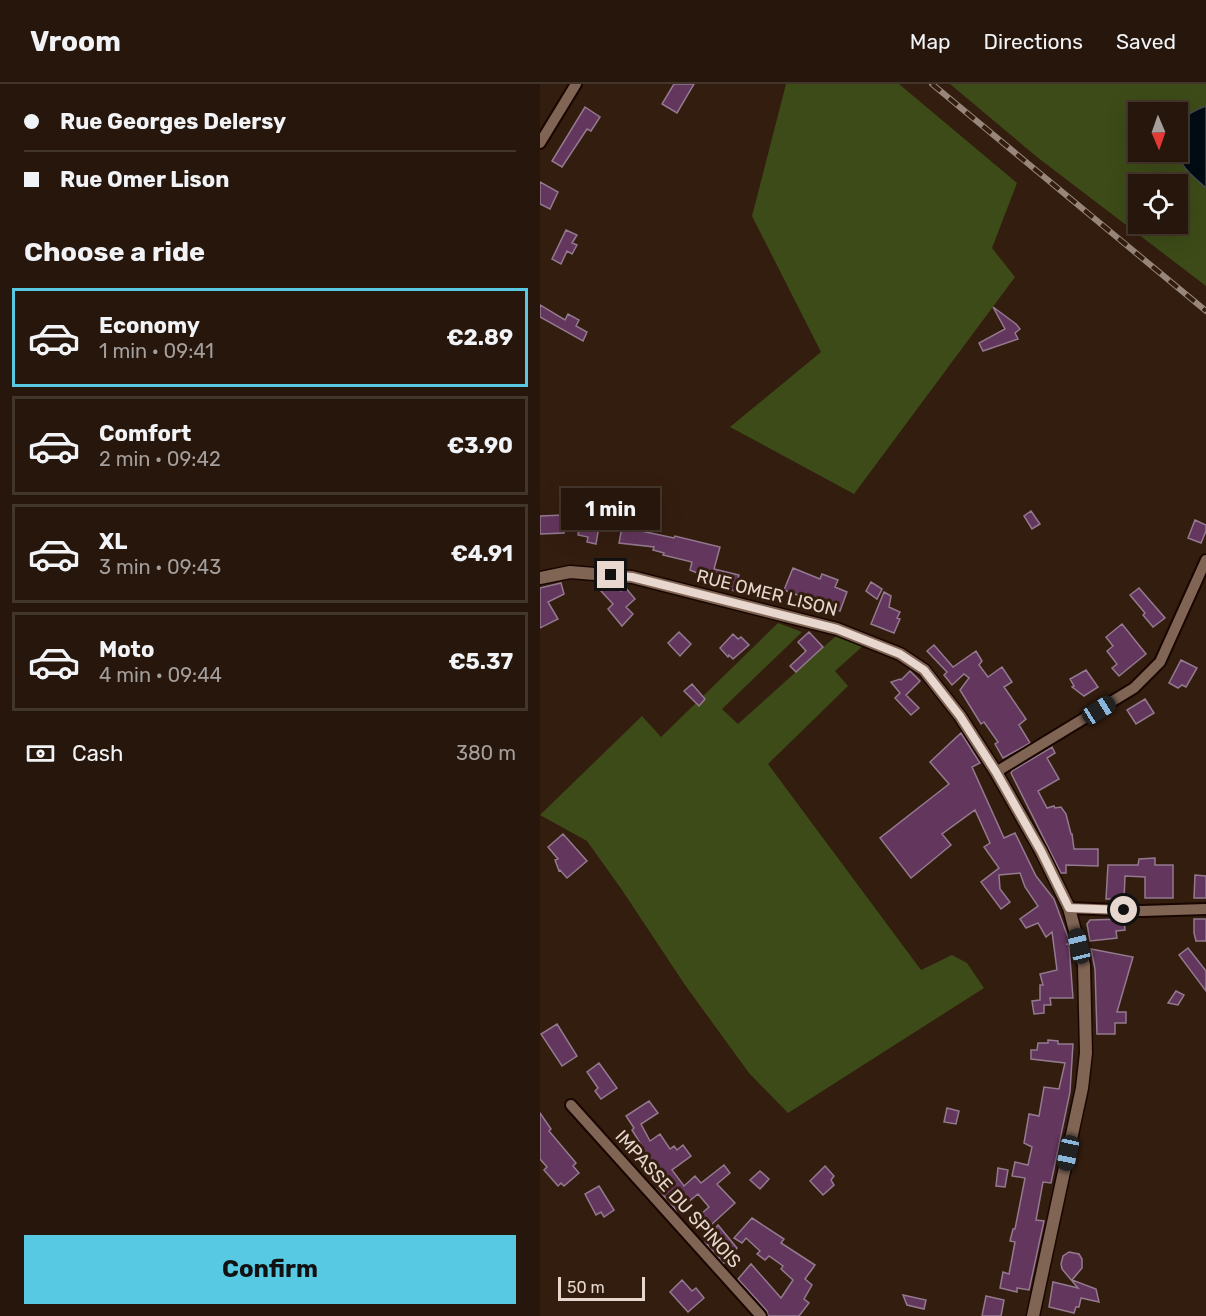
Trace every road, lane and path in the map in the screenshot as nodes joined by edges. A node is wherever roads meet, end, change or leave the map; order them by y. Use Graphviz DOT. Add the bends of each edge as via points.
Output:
graph roads {
  1 [pos="576,84"];
  2 [pos="540,143"];
  3 [pos="1206,560"];
  4 [pos="540,578"];
  5 [pos="996,772"];
  6 [pos="1069,908"];
  7 [pos="1206,909"];
  8 [pos="571,1105"];
  9 [pos="761,1316"];
  10 [pos="1033,1316"];
  1 -- 2 [label="street"];
  3 -- 5 [label="street" via="1160,662 1134,688"];
  4 -- 5 [label="street, RUE OMER LISON" via="570,572 632,577 837,629 900,654 924,670"];
  5 -- 6 [label="street, RUE OMER LISON"];
  6 -- 7 [label="street"];
  6 -- 10 [label="street, RUE OMER LISON" via="1084,965 1086,1053"];
  8 -- 9 [label="street, IMPASSE DU SPINOIS"];
}
